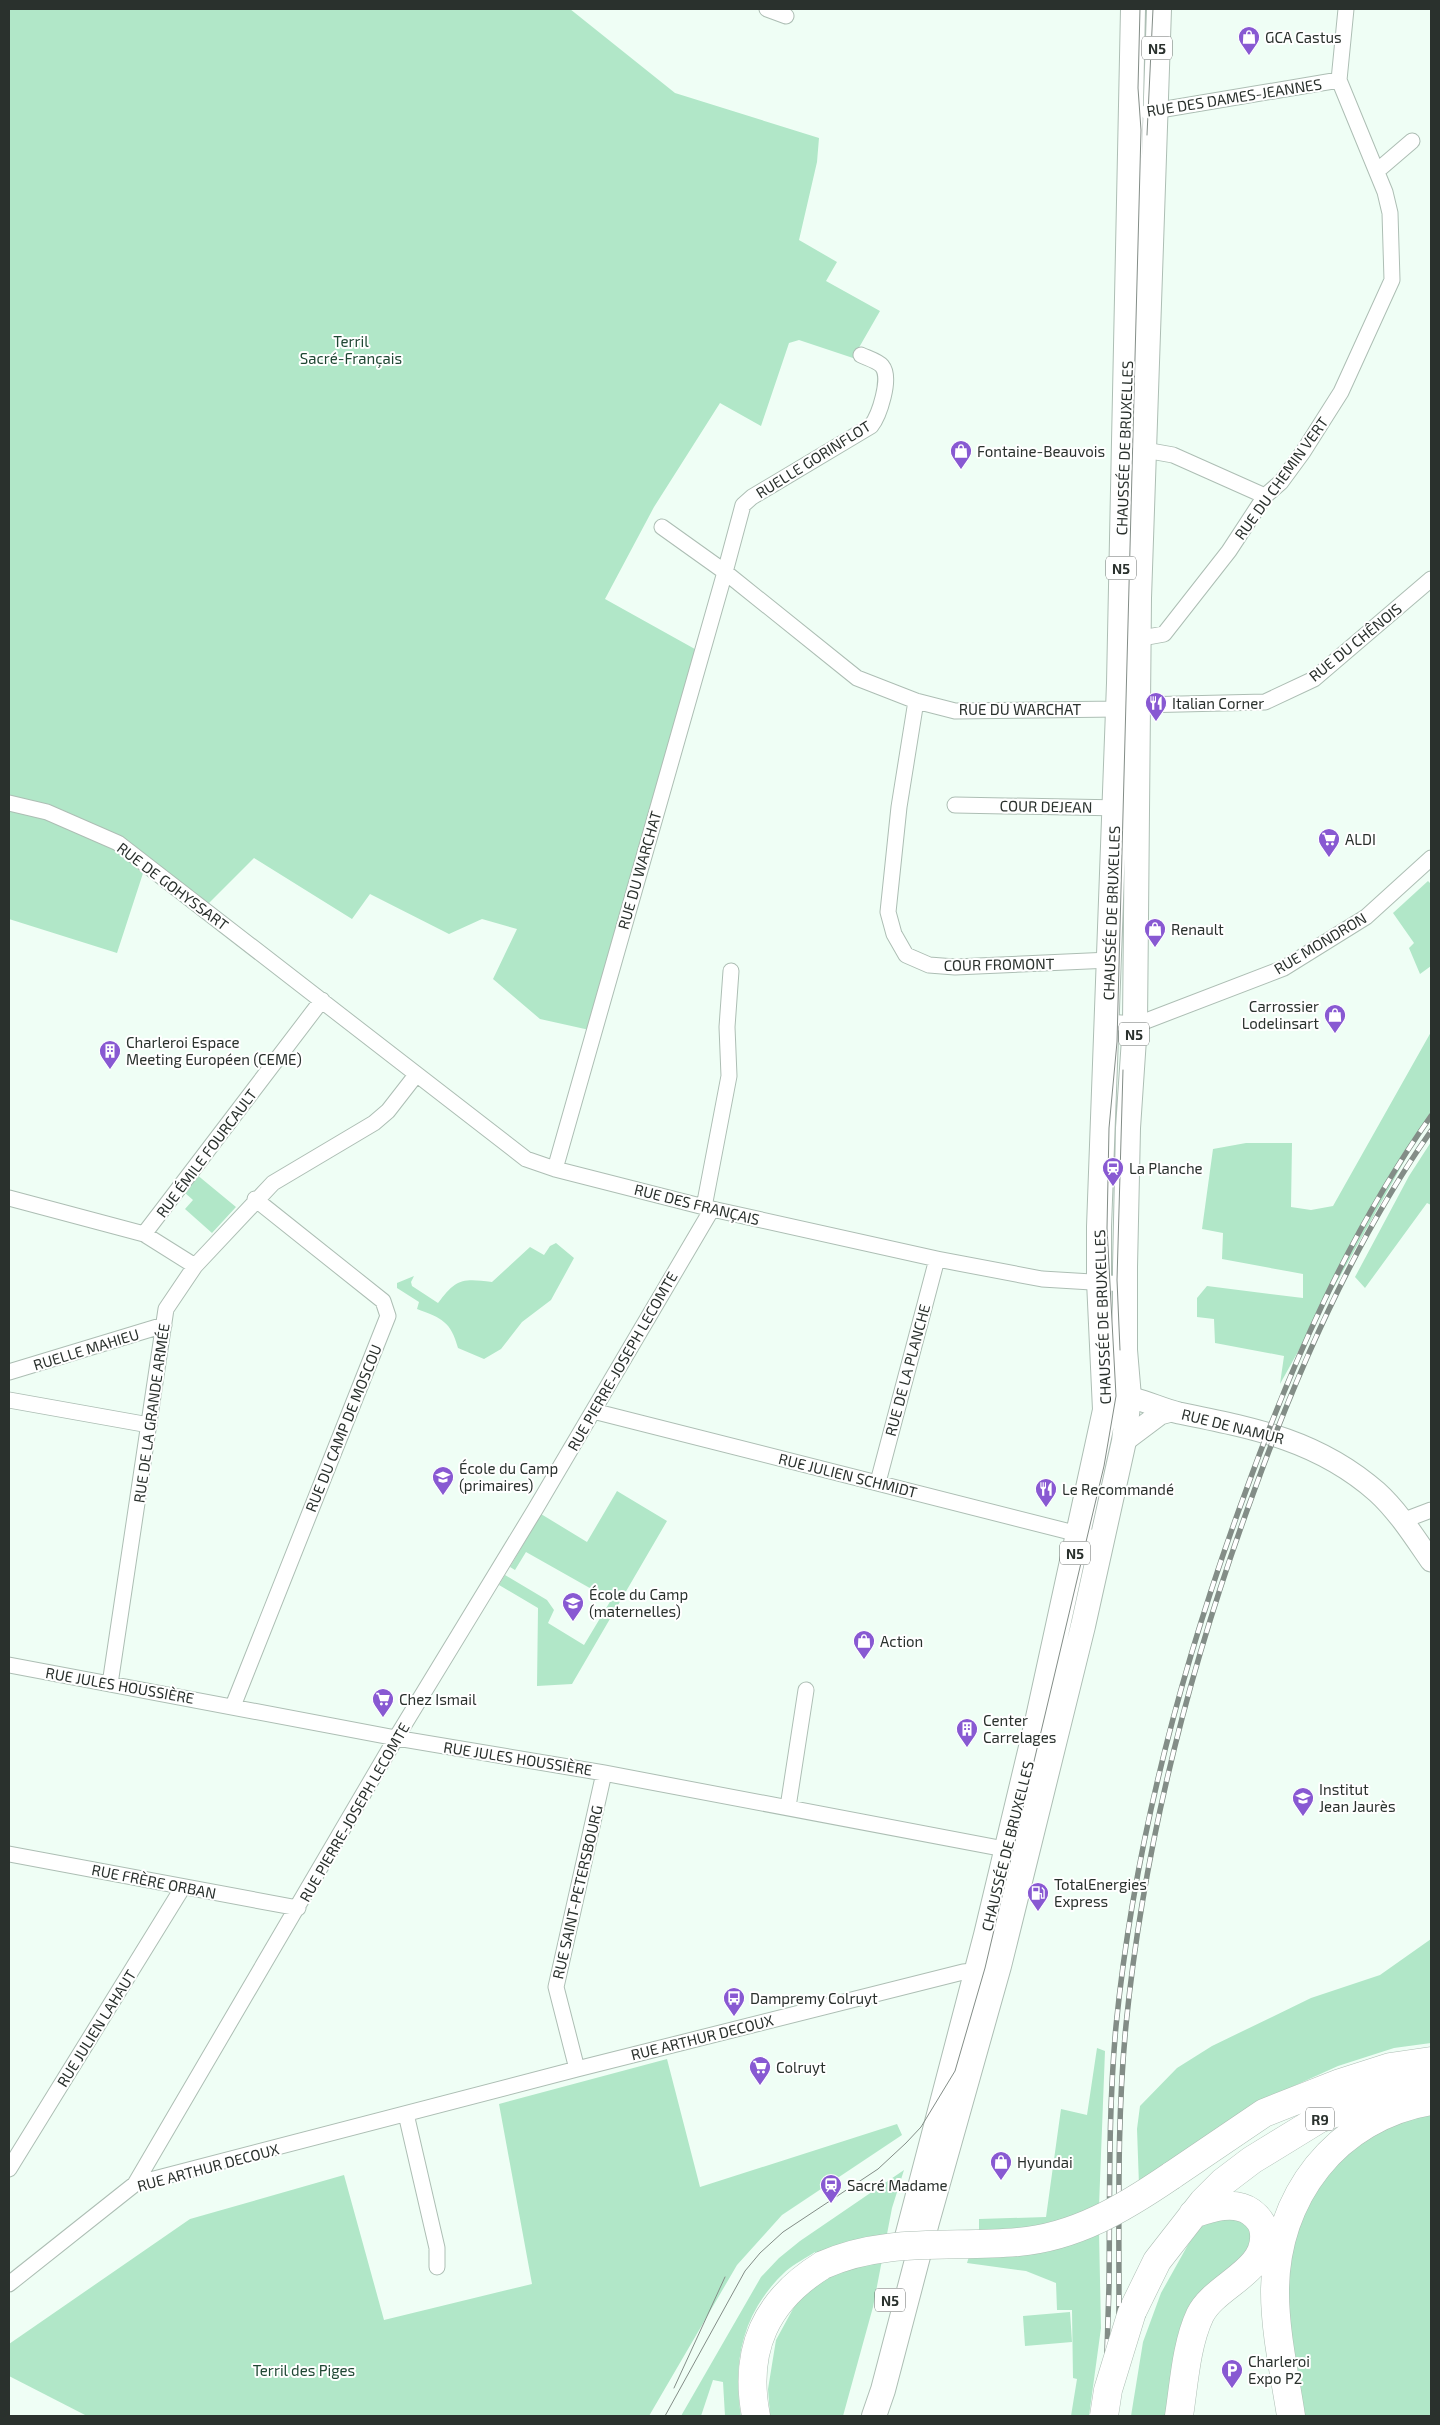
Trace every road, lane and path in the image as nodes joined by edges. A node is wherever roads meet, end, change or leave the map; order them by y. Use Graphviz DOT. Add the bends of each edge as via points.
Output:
graph roads {
  1 [pos="766,9"];
  2 [pos="1133,9"];
  3 [pos="1159,9"];
  4 [pos="1346,9"];
  5 [pos="786,16"];
  6 [pos="1339,80"];
  7 [pos="1155,110"];
  8 [pos="1130,114"];
  9 [pos="1412,141"];
  10 [pos="1377,171"];
  11 [pos="861,355"];
  12 [pos="1144,450"];
  13 [pos="1265,496"];
  14 [pos="662,527"];
  15 [pos="725,572"];
  16 [pos="1431,579"];
  17 [pos="1129,640"];
  18 [pos="916,701"];
  19 [pos="1127,707"];
  20 [pos="9,804"];
  21 [pos="955,805"];
  22 [pos="1126,808"];
  23 [pos="1428,867"];
  24 [pos="1110,960"];
  25 [pos="731,971"];
  26 [pos="322,1000"];
  27 [pos="1107,1022"];
  28 [pos="1135,1024"];
  29 [pos="416,1074"];
  30 [pos="555,1169"];
  31 [pos="9,1198"];
  32 [pos="255,1199"];
  33 [pos="708,1208"];
  34 [pos="144,1234"];
  35 [pos="937,1259"];
  36 [pos="195,1266"];
  37 [pos="1099,1282"];
  38 [pos="1125,1284"];
  39 [pos="164,1326"];
  40 [pos="9,1372"];
  41 [pos="1105,1396"];
  42 [pos="1129,1397"];
  43 [pos="9,1400"];
  44 [pos="593,1411"];
  45 [pos="1171,1411"];
  46 [pos="149,1425"];
  47 [pos="1124,1441"];
  48 [pos="878,1482"];
  49 [pos="1431,1510"];
  50 [pos="1402,1521"];
  51 [pos="1080,1534"];
  52 [pos="1102,1540"];
  53 [pos="1431,1561"];
  54 [pos="9,1665"];
  55 [pos="110,1684"];
  56 [pos="806,1690"];
  57 [pos="233,1706"];
  58 [pos="396,1738"];
  59 [pos="604,1773"];
  60 [pos="788,1807"];
  61 [pos="1017,1852"];
  62 [pos="9,1854"];
  63 [pos="183,1887"];
  64 [pos="298,1908"];
  65 [pos="988,1968"];
  66 [pos="1431,2061"];
  67 [pos="577,2069"];
  68 [pos="1431,2085"];
  69 [pos="1298,2100"];
  70 [pos="1431,2101"];
  71 [pos="406,2114"];
  72 [pos="9,2169"];
  73 [pos="1223,2182"];
  74 [pos="135,2184"];
  75 [pos="1188,2219"];
  76 [pos="437,2268"];
  77 [pos="9,2284"];
  78 [pos="756,2416"];
  79 [pos="859,2416"];
  80 [pos="874,2416"];
  81 [pos="1104,2416"];
  82 [pos="1179,2416"];
  83 [pos="1291,2416"];
  1 -- 5 [label="street"];
  2 -- 8 [label="main road, CHAUSSÉE DE BRUXELLES / N5"];
  3 -- 7 [label="main road, CHAUSSÉE DE BRUXELLES / N5"];
  4 -- 6 [label="street, RUE DU CHEMIN VERT"];
  6 -- 7 [label="street, RUE DES DAMES-JEANNES"];
  6 -- 10 [label="street, RUE DU CHEMIN VERT"];
  7 -- 8 [label="street, RUE DES DAMES-JEANNES"];
  7 -- 12 [label="main road, CHAUSSÉE DE BRUXELLES / N5"];
  8 -- 17 [label="main road, CHAUSSÉE DE BRUXELLES / N5"];
  9 -- 10 [label="street"];
  10 -- 13 [label="street, RUE DU CHEMIN VERT" via="1390,213 1392,280 1341,392 1286,474"];
  11 -- 15 [label="street, RUELLE GORINFLOT" via="882,365 887,375 878,417 870,426 743,505"];
  12 -- 13 [label="street" via="1173,455"];
  12 -- 17 [label="main road, CHAUSSÉE DE BRUXELLES / N5"];
  13 -- 17 [label="street, RUE DU CHEMIN VERT" via="1228,551 1164,634"];
  14 -- 15 [label="street, RUE DU WARCHAT"];
  15 -- 18 [label="street, RUE DU WARCHAT" via="857,678"];
  15 -- 30 [label="street, RUE DU WARCHAT"];
  16 -- 19 [label="street, RUE DU CHÊNOIS" via="1314,679 1265,702"];
  17 -- 19 [label="main road, CHAUSSÉE DE BRUXELLES / N5"];
  18 -- 19 [label="street, RUE DU WARCHAT" via="956,711"];
  18 -- 24 [label="street, COUR FROMONT" via="899,807 888,912 894,934 906,955 929,965 955,967"];
  19 -- 22 [label="main road, CHAUSSÉE DE BRUXELLES / N5"];
  20 -- 26 [label="street, RUE DE GOHYSSART" via="46,812 118,843"];
  21 -- 22 [label="street, COUR DEJEAN"];
  22 -- 24 [label="main road, CHAUSSÉE DE BRUXELLES / N5"];
  22 -- 28 [label="main road, CHAUSSÉE DE BRUXELLES / N5" via="1134,936"];
  23 -- 28 [label="street, RUE MONDRON" via="1366,917 1284,968"];
  24 -- 27 [label="main road, CHAUSSÉE DE BRUXELLES / N5"];
  25 -- 33 [label="street, RUE PIERRE-JOSEPH LECOMTE" via="727,1027 729,1076"];
  26 -- 29 [label="street, RUE DES FRANÇAIS"];
  26 -- 34 [label="street, RUE ÉMILE FOURCAULT"];
  27 -- 28 [label="street, RUE MONDRON"];
  27 -- 37 [label="main road, CHAUSSÉE DE BRUXELLES / N5"];
  28 -- 38 [label="main road, CHAUSSÉE DE BRUXELLES / N5" via="1128,1128"];
  29 -- 30 [label="street, RUE DES FRANÇAIS" via="526,1159"];
  29 -- 32 [label="street, RUE DE LA GRANDE ARMÉE" via="388,1111 374,1123 273,1183"];
  30 -- 33 [label="street, RUE DES FRANÇAIS"];
  31 -- 34 [label="street"];
  32 -- 36 [label="street, RUE DE LA GRANDE ARMÉE"];
  32 -- 57 [label="street, RUE DU CAMP DE MOSCOU" via="382,1301 388,1316"];
  33 -- 35 [label="street, RUE DES FRANÇAIS"];
  33 -- 44 [label="street, RUE PIERRE-JOSEPH LECOMTE"];
  34 -- 36 [label="street"];
  35 -- 37 [label="street, RUE DES FRANÇAIS" via="1042,1279"];
  35 -- 48 [label="street, RUE DE LA PLANCHE"];
  36 -- 39 [label="street, RUE DE LA GRANDE ARMÉE" via="166,1309"];
  37 -- 38 [label="street, RUE DES FRANÇAIS"];
  37 -- 41 [label="main road, CHAUSSÉE DE BRUXELLES / N5"];
  38 -- 42 [label="main road, CHAUSSÉE DE BRUXELLES / N5"];
  39 -- 40 [label="street, RUELLE MAHIEU"];
  39 -- 46 [label="street, RUE DE LA GRANDE ARMÉE"];
  41 -- 42 [label="main road, RUE DE NAMUR"];
  41 -- 51 [label="main road, CHAUSSÉE DE BRUXELLES / N5"];
  42 -- 45 [label="main road, RUE DE NAMUR"];
  42 -- 47 [label="main road, CHAUSSÉE DE BRUXELLES / N5"];
  43 -- 46 [label="street"];
  44 -- 48 [label="street, RUE JULIEN SCHMIDT"];
  44 -- 58 [label="street, RUE PIERRE-JOSEPH LECOMTE"];
  45 -- 47 [label="main road" via="1160,1414"];
  45 -- 50 [label="main road, RUE DE NAMUR" via="1259,1430 1311,1448 1341,1465 1378,1493"];
  46 -- 55 [label="street, RUE DE LA GRANDE ARMÉE"];
  47 -- 52 [label="main road, CHAUSSÉE DE BRUXELLES / N5"];
  48 -- 51 [label="street, RUE JULIEN SCHMIDT"];
  49 -- 50 [label="street"];
  50 -- 53 [label="main road, RUE DE NAMUR"];
  51 -- 52 [label="street, RUE JULIEN SCHMIDT"];
  51 -- 61 [label="main road, CHAUSSÉE DE BRUXELLES / N5"];
  52 -- 61 [label="main road, CHAUSSÉE DE BRUXELLES / N5" via="1084,1626"];
  54 -- 55 [label="street, RUE JULES HOUSSIÈRE"];
  55 -- 57 [label="street, RUE JULES HOUSSIÈRE"];
  56 -- 60 [label="street"];
  57 -- 58 [label="street, RUE JULES HOUSSIÈRE"];
  58 -- 59 [label="street, RUE JULES HOUSSIÈRE"];
  58 -- 64 [label="street, RUE PIERRE-JOSEPH LECOMTE"];
  59 -- 60 [label="street, RUE JULES HOUSSIÈRE"];
  59 -- 67 [label="street, RUE SAINT-PETERSBOURG" via="556,1987"];
  60 -- 61 [label="street, RUE JULES HOUSSIÈRE"];
  61 -- 65 [label="main road, CHAUSSÉE DE BRUXELLES / N5"];
  62 -- 63 [label="street, RUE FRÈRE ORBAN"];
  63 -- 64 [label="street, RUE FRÈRE ORBAN"];
  63 -- 72 [label="street, RUE JULIEN LAHAUT"];
  64 -- 74 [label="street, RUE PIERRE-JOSEPH LECOMTE"];
  65 -- 67 [label="street, RUE ARTHUR DECOUX"];
  65 -- 79 [label="main road, CHAUSSÉE DE BRUXELLES / N5"];
  65 -- 80 [label="main road, CHAUSSÉE DE BRUXELLES / N5"];
  66 -- 69 [label="highway" via="1390,2067"];
  67 -- 71 [label="street, RUE ARTHUR DECOUX"];
  68 -- 73 [label="highway, R9" via="1389,2093 1319,2119"];
  69 -- 73 [label="highway" via="1244,2146"];
  69 -- 78 [label="highway, bridge" via="1247,2123 1133,2202 1071,2231 1018,2242 899,2245 845,2255 823,2265 794,2284 776,2305 764,2327 753,2375"];
  70 -- 83 [label="highway" via="1381,2117 1337,2144 1317,2165 1292,2209 1280,2252 1275,2294"];
  71 -- 74 [label="street, RUE ARTHUR DECOUX"];
  71 -- 76 [label="street" via="437,2248"];
  73 -- 75 [label="highway, R9"];
  74 -- 77 [label="street, RUE ARTHUR DECOUX"];
  75 -- 81 [label="highway, R9, bridge" via="1157,2261 1132,2312 1108,2390"];
  75 -- 82 [label="highway" via="1210,2208 1233,2205 1258,2218 1264,2237 1261,2254 1254,2264 1209,2303 1197,2323"];
}
